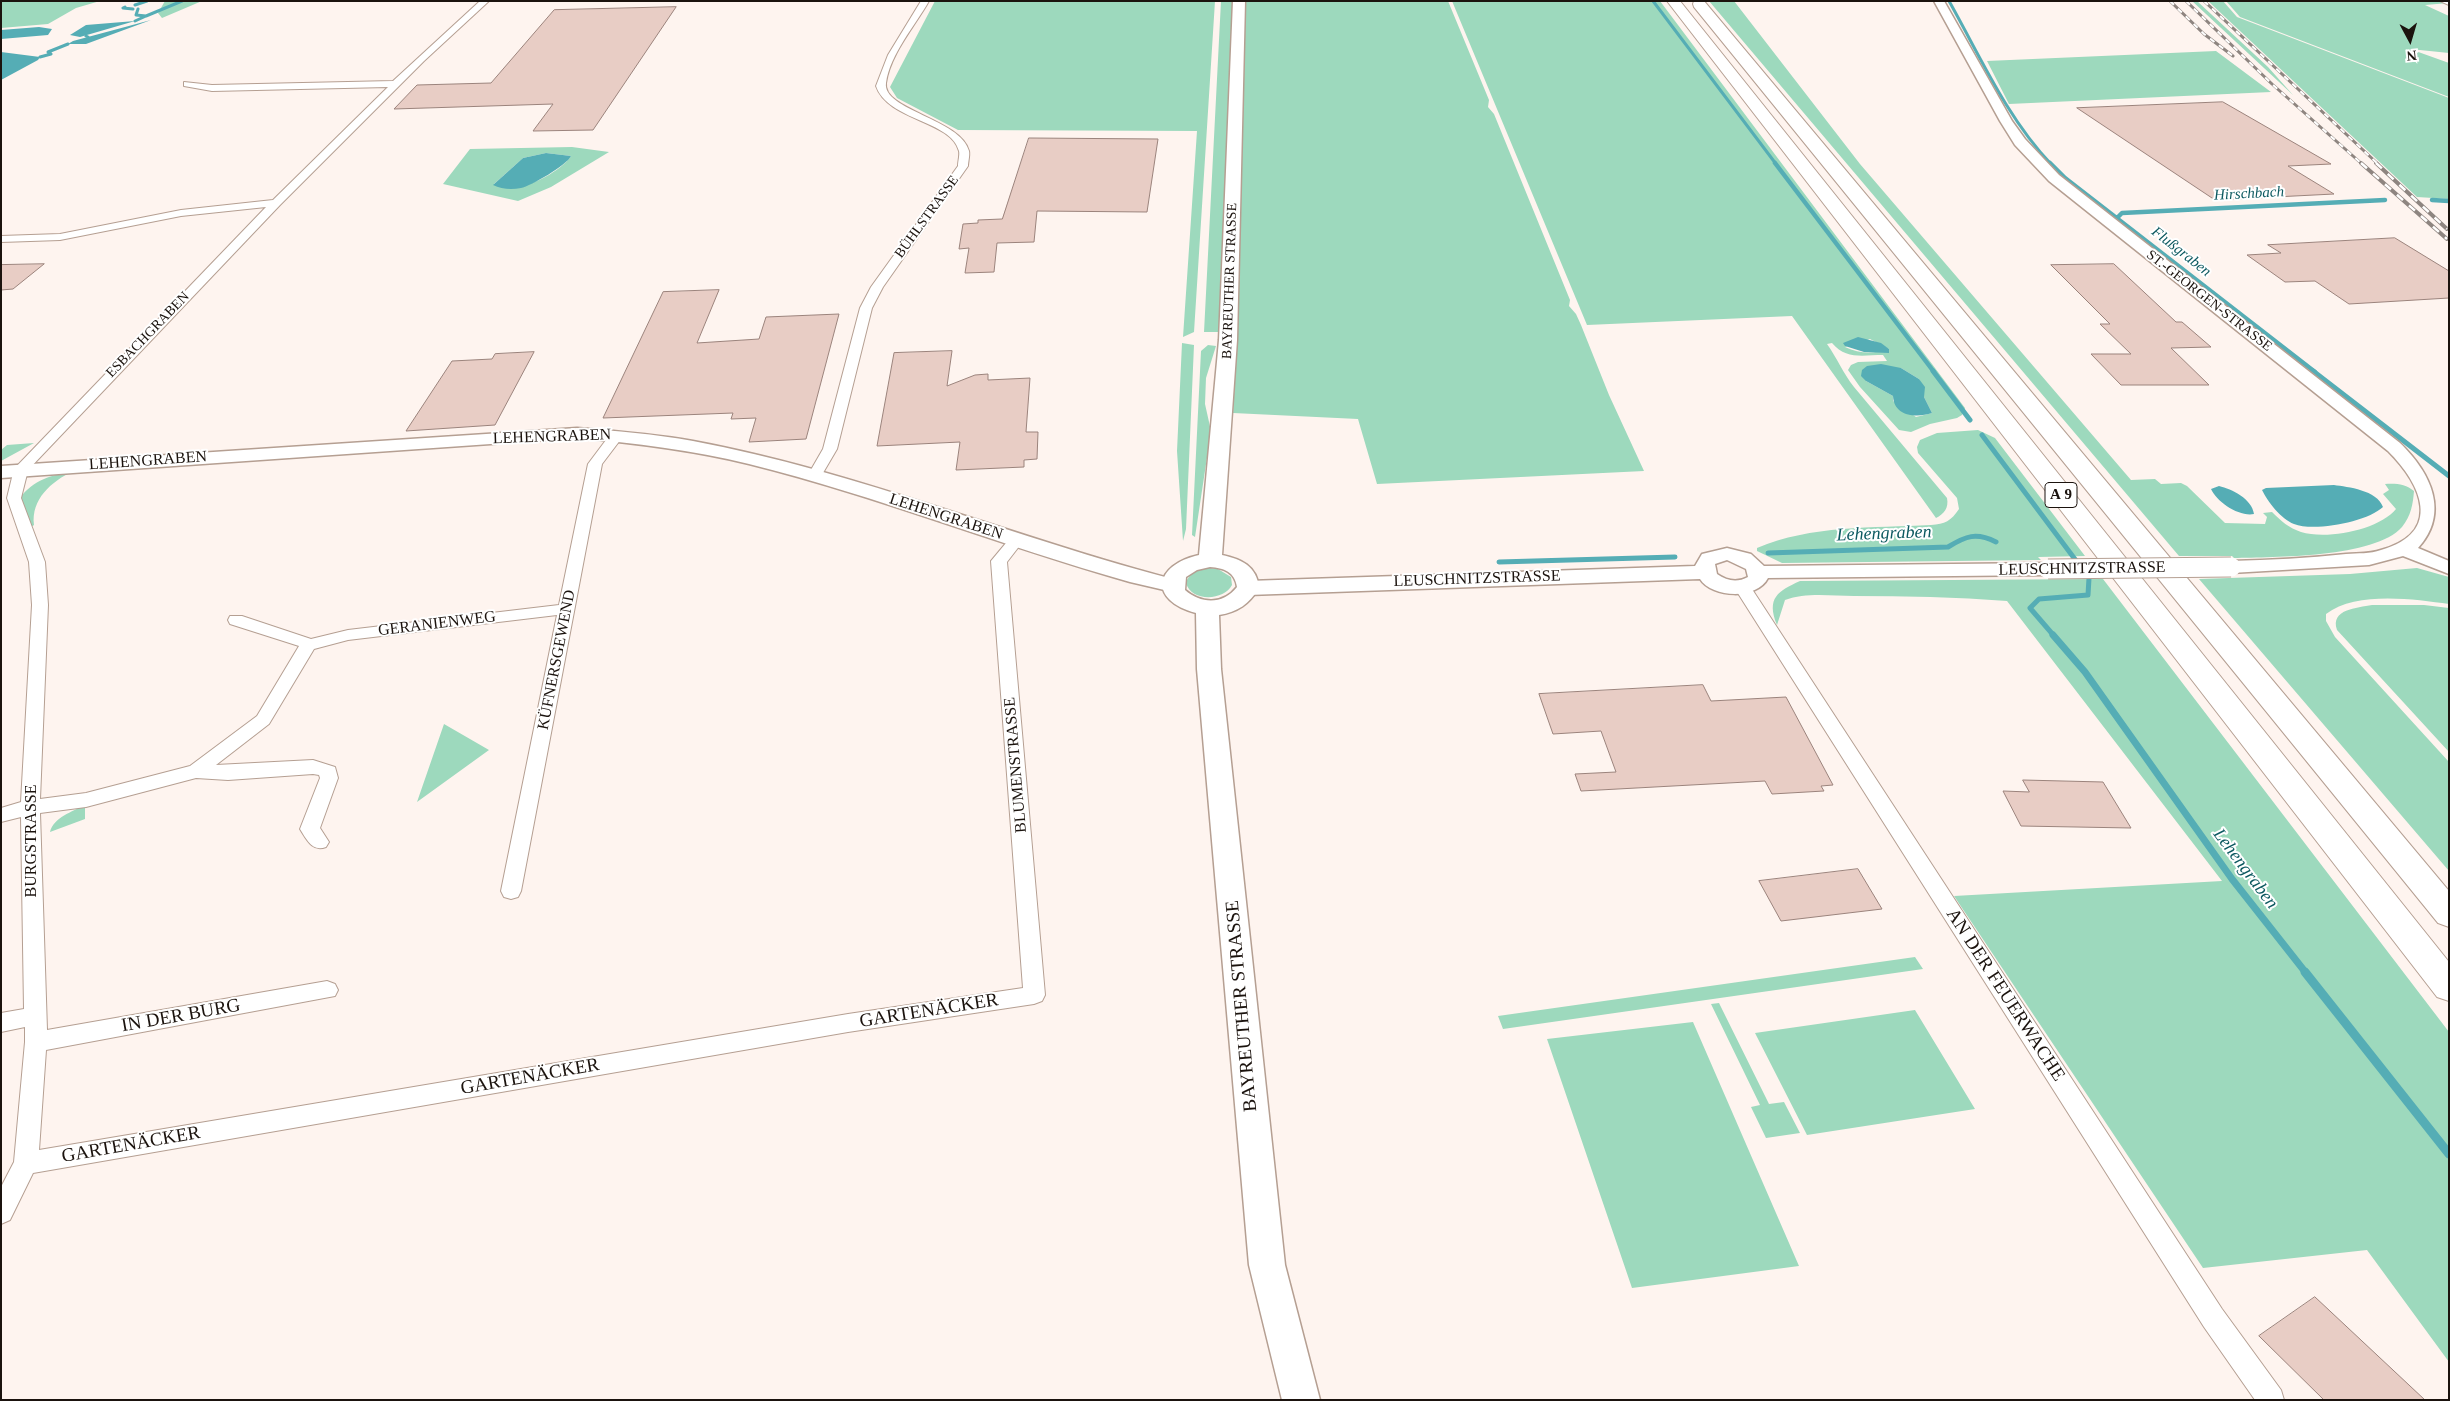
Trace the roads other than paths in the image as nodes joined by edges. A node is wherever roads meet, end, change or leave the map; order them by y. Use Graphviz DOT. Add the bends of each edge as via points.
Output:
graph roads {
  1 [pos="484,1"];
  2 [pos="925,1"];
  3 [pos="1239,1"];
  4 [pos="1673,1"];
  5 [pos="1696,1"];
  6 [pos="1938,1"];
  7 [pos="2444,1"];
  8 [pos="2449,3"];
  9 [pos="187,84"];
  10 [pos="396,84"];
  11 [pos="276,202"];
  12 [pos="1,240"];
  13 [pos="617,435"];
  14 [pos="21,469"];
  15 [pos="1,472"];
  16 [pos="815,475"];
  17 [pos="1016,540"];
  18 [pos="2403,549"];
  19 [pos="1210,560"];
  20 [pos="2449,568"];
  21 [pos="1705,572"];
  22 [pos="1758,572"];
  23 [pos="1172,586"];
  24 [pos="1742,587"];
  25 [pos="1248,588"];
  26 [pos="1207,608"];
  27 [pos="567,609"];
  28 [pos="236,620"];
  29 [pos="308,646"];
  30 [pos="196,771"];
  31 [pos="30,807"];
  32 [pos="1,815"];
  33 [pos="319,842"];
  34 [pos="512,891"];
  35 [pos="2449,914"];
  36 [pos="2449,987"];
  37 [pos="327,990"];
  38 [pos="1034,995"];
  39 [pos="34,1016"];
  40 [pos="1,1023"];
  41 [pos="36,1042"];
  42 [pos="26,1163"];
  43 [pos="1,1212"];
  44 [pos="1301,1400"];
  45 [pos="2271,1400"];
  1 -- 10 [label="street, ESBACHGRABEN"];
  2 -- 16 [label="street, BÜHLSTRASSE" via="889,65 881,85 882,91 890,100 955,136 965,147 966,159 877,287 866,308 830,449"];
  3 -- 19 [label="main road, BAYREUTHER STRASSE" via="1228,335"];
  4 -- 36 [label="highway, A 9"];
  5 -- 35 [label="highway, A 9"];
  6 -- 18 [label="street, ST.-GEORGEN-STRASSE" via="2006,121 2020,142 2054,178 2376,432 2413,465 2432,503 2430,519 2420,536"];
  7 -- 8 [label="street"];
  9 -- 10 [label="street" via="212,88"];
  10 -- 11 [label="street, ESBACHGRABEN"];
  11 -- 12 [label="street" via="181,213 60,237"];
  11 -- 14 [label="street, ESBACHGRABEN"];
  13 -- 14 [label="street, LEHENGRABEN" via="559,434"];
  13 -- 16 [label="street, LEHENGRABEN" via="681,444"];
  13 -- 27 [label="street, KÜFNERSGEWEND" via="595,464"];
  14 -- 15 [label="street, LEHENGRABEN"];
  14 -- 31 [label="street, BURGSTRASSE" via="14,498 36,562 40,605"];
  16 -- 17 [label="street, LEHENGRABEN"];
  17 -- 23 [label="street, LEHENGRABEN" via="1115,572"];
  17 -- 38 [label="street, BLUMENSTRASSE" via="999,561"];
  18 -- 20 [label="street"];
  18 -- 22 [label="street, LEUSCHNITZSTRASSE, bridge" via="2388,555 2338,562 2231,567"];
  19 -- 23 [label="main road" via="1192,563 1179,571"];
  19 -- 25 [label="main road" via="1228,563 1242,571 1247,576"];
  21 -- 22 [label="street" via="1709,558 1727,554 1746,559"];
  21 -- 24 [label="street" via="1718,583"];
  21 -- 25 [label="street, LEUSCHNITZSTRASSE"];
  22 -- 24 [label="street" via="1758,579 1753,585"];
  23 -- 26 [label="main road" via="1187,603"];
  24 -- 45 [label="street, AN DER FEUERWACHE" via="2213,1318"];
  25 -- 26 [label="main road" via="1245,595 1229,605"];
  26 -- 44 [label="main road, BAYREUTHER STRASSE" via="1209,669 1262,1221 1269,1273"];
  27 -- 29 [label="street, GERANIENWEG" via="348,635"];
  27 -- 34 [label="street, KÜFNERSGEWEND"];
  28 -- 29 [label="street" via="302,641"];
  29 -- 30 [label="street" via="263,720"];
  30 -- 31 [label="street" via="86,800"];
  30 -- 33 [label="street" via="324,769 329,778 310,830"];
  31 -- 32 [label="street"];
  31 -- 39 [label="street, BURGSTRASSE"];
  37 -- 41 [label="street, IN DER BURG"];
  38 -- 42 [label="street, GARTENÄCKER"];
  39 -- 40 [label="street"];
  39 -- 41 [label="street, BURGSTRASSE"];
  41 -- 42 [label="street, BURGSTRASSE"];
  42 -- 43 [label="street, BURGSTRASSE"];
}
